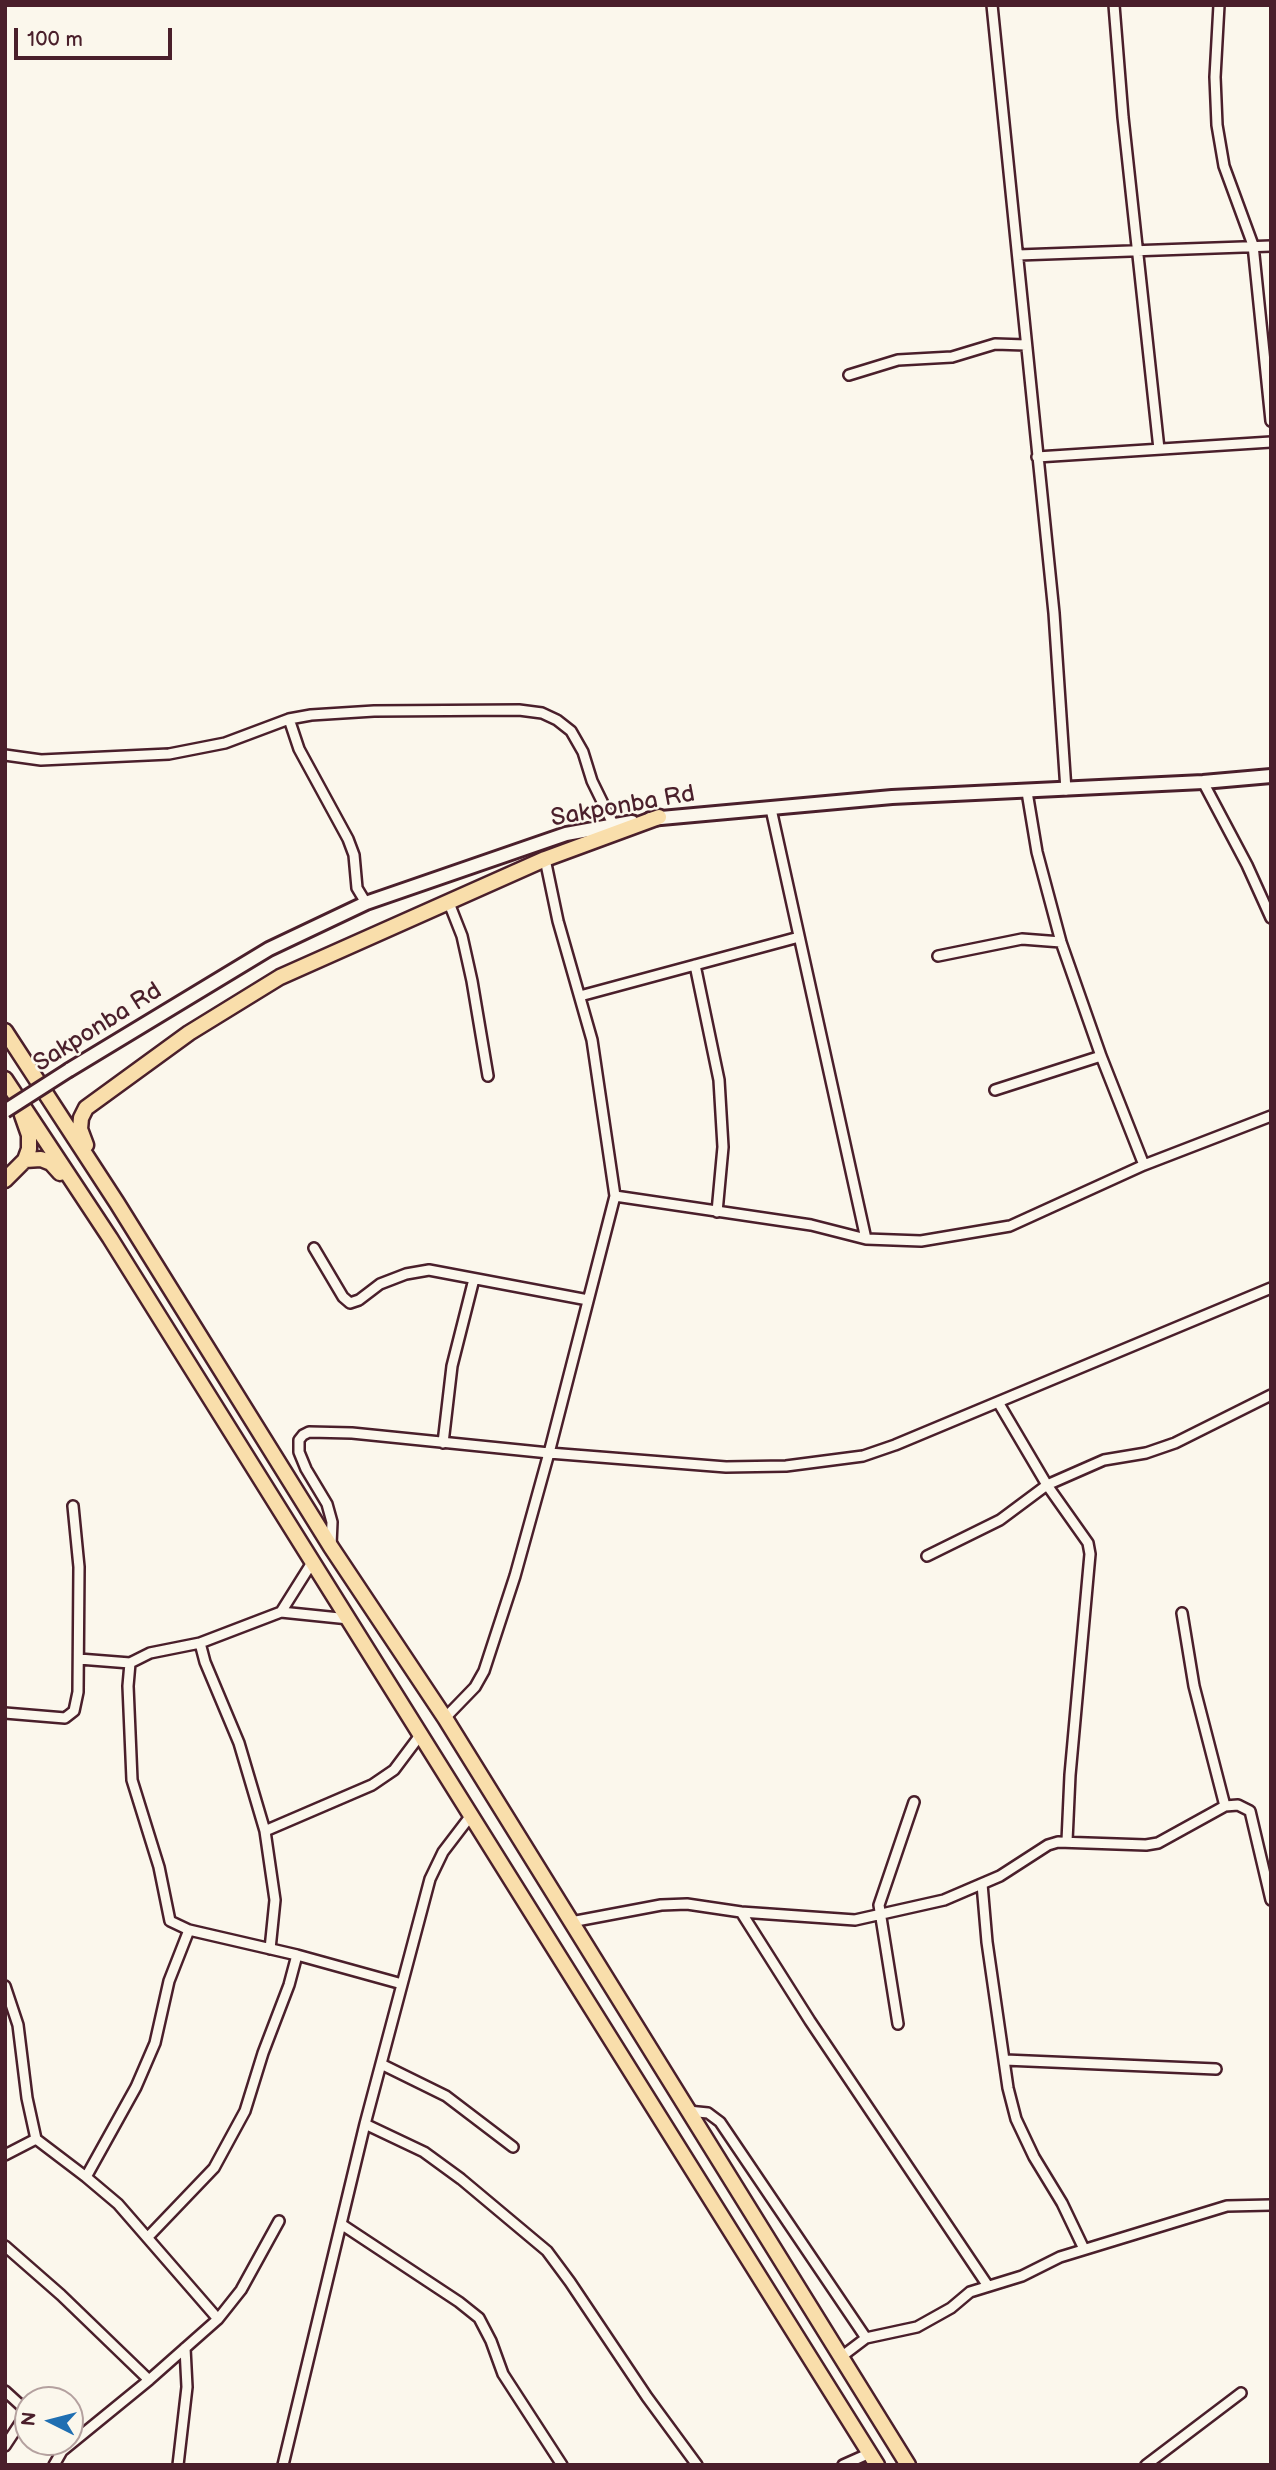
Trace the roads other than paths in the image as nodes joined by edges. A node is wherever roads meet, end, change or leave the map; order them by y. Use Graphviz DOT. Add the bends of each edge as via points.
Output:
graph roads {
  1 [pos="992,5"];
  2 [pos="1114,5"];
  3 [pos="1219,5"];
  4 [pos="1253,245"];
  5 [pos="1271,246"];
  6 [pos="1138,251"];
  7 [pos="1018,255"];
  8 [pos="1026,345"];
  9 [pos="849,375"];
  10 [pos="1271,421"];
  11 [pos="1271,442"];
  12 [pos="1158,449"];
  13 [pos="1037,457"];
  14 [pos="289,719"];
  15 [pos="5,755"];
  16 [pos="1271,776"];
  17 [pos="1203,782"];
  18 [pos="1066,789"];
  19 [pos="1027,792"];
  20 [pos="771,809"];
  21 [pos="659,817"];
  22 [pos="614,826"];
  23 [pos="545,859"];
  24 [pos="366,904"];
  25 [pos="449,904"];
  26 [pos="1271,918"];
  27 [pos="799,937"];
  28 [pos="1061,942"];
  29 [pos="938,956"];
  30 [pos="695,965"];
  31 [pos="580,996"];
  32 [pos="5,1030"];
  33 [pos="1101,1056"];
  34 [pos="488,1076"];
  35 [pos="5,1079"];
  36 [pos="5,1086"];
  37 [pos="995,1090"];
  38 [pos="86,1108"];
  39 [pos="5,1111"];
  40 [pos="1271,1116"];
  41 [pos="25,1160"];
  42 [pos="1144,1165"];
  43 [pos="5,1180"];
  44 [pos="615,1196"];
  45 [pos="117,1203"];
  46 [pos="92,1211"];
  47 [pos="717,1212"];
  48 [pos="866,1239"];
  49 [pos="314,1248"];
  50 [pos="474,1279"];
  51 [pos="1271,1289"];
  52 [pos="589,1300"];
  53 [pos="1271,1395"];
  54 [pos="998,1402"];
  55 [pos="443,1443"];
  56 [pos="549,1453"];
  57 [pos="1047,1485"];
  58 [pos="73,1506"];
  59 [pos="331,1547"];
  60 [pos="927,1556"];
  61 [pos="313,1561"];
  62 [pos="281,1612"];
  63 [pos="1182,1613"];
  64 [pos="349,1619"];
  65 [pos="200,1643"];
  66 [pos="79,1659"];
  67 [pos="130,1663"];
  68 [pos="5,1713"];
  69 [pos="445,1718"];
  70 [pos="421,1734"];
  71 [pos="914,1802"];
  72 [pos="1225,1806"];
  73 [pos="472,1814"];
  74 [pos="265,1831"];
  75 [pos="1067,1841"];
  76 [pos="982,1884"];
  77 [pos="1271,1900"];
  78 [pos="741,1912"];
  79 [pos="879,1914"];
  80 [pos="571,1923"];
  81 [pos="189,1930"];
  82 [pos="270,1949"];
  83 [pos="297,1955"];
  84 [pos="605,1977"];
  85 [pos="402,1984"];
  86 [pos="5,1986"];
  87 [pos="582,1991"];
  88 [pos="898,2024"];
  89 [pos="1005,2060"];
  90 [pos="381,2064"];
  91 [pos="1216,2069"];
  92 [pos="688,2111"];
  93 [pos="365,2124"];
  94 [pos="36,2139"];
  95 [pos="513,2147"];
  96 [pos="5,2155"];
  97 [pos="86,2177"];
  98 [pos="1271,2205"];
  99 [pos="279,2221"];
  100 [pos="341,2224"];
  101 [pos="148,2237"];
  102 [pos="5,2246"];
  103 [pos="1084,2249"];
  104 [pos="988,2286"];
  105 [pos="218,2319"];
  106 [pos="866,2338"];
  107 [pos="185,2348"];
  108 [pos="841,2357"];
  109 [pos="149,2379"];
  110 [pos="1241,2393"];
  111 [pos="84,2433"];
  112 [pos="873,2459"];
  113 [pos="178,2465"];
  114 [pos="283,2465"];
  115 [pos="562,2465"];
  116 [pos="696,2465"];
  117 [pos="843,2465"];
  118 [pos="908,2465"];
  119 [pos="1146,2465"];
  1 -- 7 [label="street"];
  2 -- 6 [label="street"];
  3 -- 4 [label="street" via="1217,125 1224,166"];
  4 -- 5 [label="street"];
  4 -- 6 [label="street"];
  4 -- 10 [label="street"];
  6 -- 7 [label="street"];
  6 -- 12 [label="street"];
  7 -- 8 [label="street"];
  8 -- 9 [label="street" via="995,344 953,357 898,360"];
  8 -- 13 [label="street"];
  11 -- 12 [label="street"];
  12 -- 13 [label="street"];
  13 -- 18 [label="street"];
  14 -- 15 [label="street" via="225,743 169,754 41,760"];
  14 -- 22 [label="street" via="374,711 542,713 571,731"];
  14 -- 24 [label="street" via="299,749 348,839 357,888"];
  16 -- 17 [label="main road, Sakponba Rd"];
  17 -- 18 [label="main road, Sakponba Rd"];
  17 -- 26 [label="street"];
  18 -- 19 [label="main road, Sakponba Rd"];
  19 -- 20 [label="main road, Sakponba Rd" via="892,797"];
  19 -- 28 [label="street" via="1037,852"];
  20 -- 21 [label="main road, Sakponba Rd"];
  20 -- 27 [label="street"];
  21 -- 22 [label="main road, Sakponba Rd"];
  21 -- 23 [label="highway"];
  22 -- 24 [label="main road, Sakponba Rd" via="566,834"];
  23 -- 25 [label="highway"];
  23 -- 31 [label="street"];
  24 -- 39 [label="main road, Sakponba Rd, bridge" via="269,948"];
  25 -- 34 [label="street" via="462,936"];
  25 -- 38 [label="highway" via="280,977 189,1033"];
  27 -- 30 [label="street"];
  27 -- 48 [label="street"];
  28 -- 29 [label="street" via="1022,939"];
  28 -- 33 [label="street"];
  30 -- 31 [label="street"];
  30 -- 47 [label="street" via="719,1080 723,1147"];
  31 -- 44 [label="street" via="592,1040"];
  32 -- 38 [label="highway" via="57,1098 74,1110"];
  32 -- 45 [label="highway"];
  33 -- 37 [label="street"];
  33 -- 42 [label="street"];
  35 -- 46 [label="highway"];
  36 -- 41 [label="highway" via="25,1120 29,1135"];
  38 -- 45 [label="highway" via="80,1129"];
  40 -- 42 [label="street"];
  41 -- 43 [label="highway"];
  41 -- 46 [label="highway" via="51,1163"];
  42 -- 48 [label="street" via="1010,1226 921,1241"];
  44 -- 47 [label="street"];
  44 -- 52 [label="street"];
  45 -- 59 [label="highway"];
  46 -- 61 [label="highway"];
  47 -- 48 [label="street" via="811,1225"];
  49 -- 50 [label="street" via="350,1303 406,1274 429,1270"];
  50 -- 52 [label="street"];
  50 -- 55 [label="street" via="452,1366"];
  51 -- 54 [label="street"];
  52 -- 56 [label="street"];
  53 -- 57 [label="street" via="1175,1443 1104,1460"];
  54 -- 56 [label="street" via="863,1456 786,1466 726,1467"];
  54 -- 57 [label="street"];
  55 -- 56 [label="street"];
  55 -- 59 [label="street" via="352,1433 303,1435 299,1452 327,1504"];
  56 -- 69 [label="street" via="484,1671"];
  57 -- 60 [label="street" via="1000,1520"];
  57 -- 75 [label="street" via="1088,1543 1090,1554"];
  58 -- 66 [label="street" via="79,1567"];
  59 -- 69 [label="highway"];
  61 -- 62 [label="street"];
  61 -- 64 [label="highway"];
  62 -- 64 [label="street"];
  62 -- 65 [label="street"];
  63 -- 72 [label="street" via="1194,1686"];
  64 -- 70 [label="highway"];
  65 -- 67 [label="street" via="150,1653"];
  65 -- 74 [label="street" via="239,1743"];
  66 -- 67 [label="street"];
  66 -- 68 [label="street" via="74,1711 65,1718"];
  67 -- 81 [label="street" via="132,1780 170,1921"];
  69 -- 80 [label="highway"];
  70 -- 73 [label="highway"];
  70 -- 74 [label="street" via="394,1770 372,1785"];
  71 -- 79 [label="street" via="881,1894"];
  72 -- 75 [label="street" via="1158,1843"];
  72 -- 77 [label="street" via="1238,1805 1250,1811"];
  73 -- 85 [label="street" via="443,1852 430,1879"];
  73 -- 87 [label="highway"];
  74 -- 82 [label="street" via="275,1900"];
  75 -- 76 [label="street" via="1048,1845"];
  76 -- 79 [label="street" via="944,1900"];
  76 -- 89 [label="street"];
  78 -- 79 [label="street" via="855,1920"];
  78 -- 80 [label="street" via="687,1904"];
  78 -- 104 [label="street"];
  79 -- 88 [label="street"];
  80 -- 84 [label="highway"];
  81 -- 82 [label="street"];
  81 -- 97 [label="street" via="169,1981 155,2043"];
  82 -- 83 [label="street"];
  83 -- 85 [label="street"];
  83 -- 101 [label="street" via="245,2111 214,2168"];
  84 -- 87 [label="highway"];
  84 -- 92 [label="highway"];
  85 -- 90 [label="street"];
  86 -- 94 [label="street" via="18,2025"];
  87 -- 112 [label="highway"];
  89 -- 91 [label="street"];
  89 -- 103 [label="street" via="1016,2119"];
  90 -- 93 [label="street"];
  90 -- 95 [label="street" via="446,2096"];
  92 -- 106 [label="street" via="708,2113 720,2122"];
  92 -- 108 [label="highway"];
  93 -- 100 [label="street"];
  93 -- 116 [label="street" via="424,2152 547,2251"];
  94 -- 96 [label="street"];
  94 -- 97 [label="street"];
  97 -- 101 [label="street"];
  98 -- 103 [label="street" via="1227,2206"];
  99 -- 105 [label="street" via="241,2290"];
  100 -- 114 [label="street"];
  100 -- 115 [label="street" via="479,2318 503,2374"];
  101 -- 105 [label="street"];
  102 -- 109 [label="street"];
  103 -- 104 [label="street"];
  104 -- 106 [label="street" via="964,2295 917,2327"];
  105 -- 107 [label="street"];
  106 -- 108 [label="street"];
  107 -- 109 [label="street"];
  107 -- 113 [label="street" via="187,2387"];
  108 -- 118 [label="highway"];
  109 -- 111 [label="street"];
  110 -- 119 [label="street"];
  112 -- 117 [label="street"];
}
